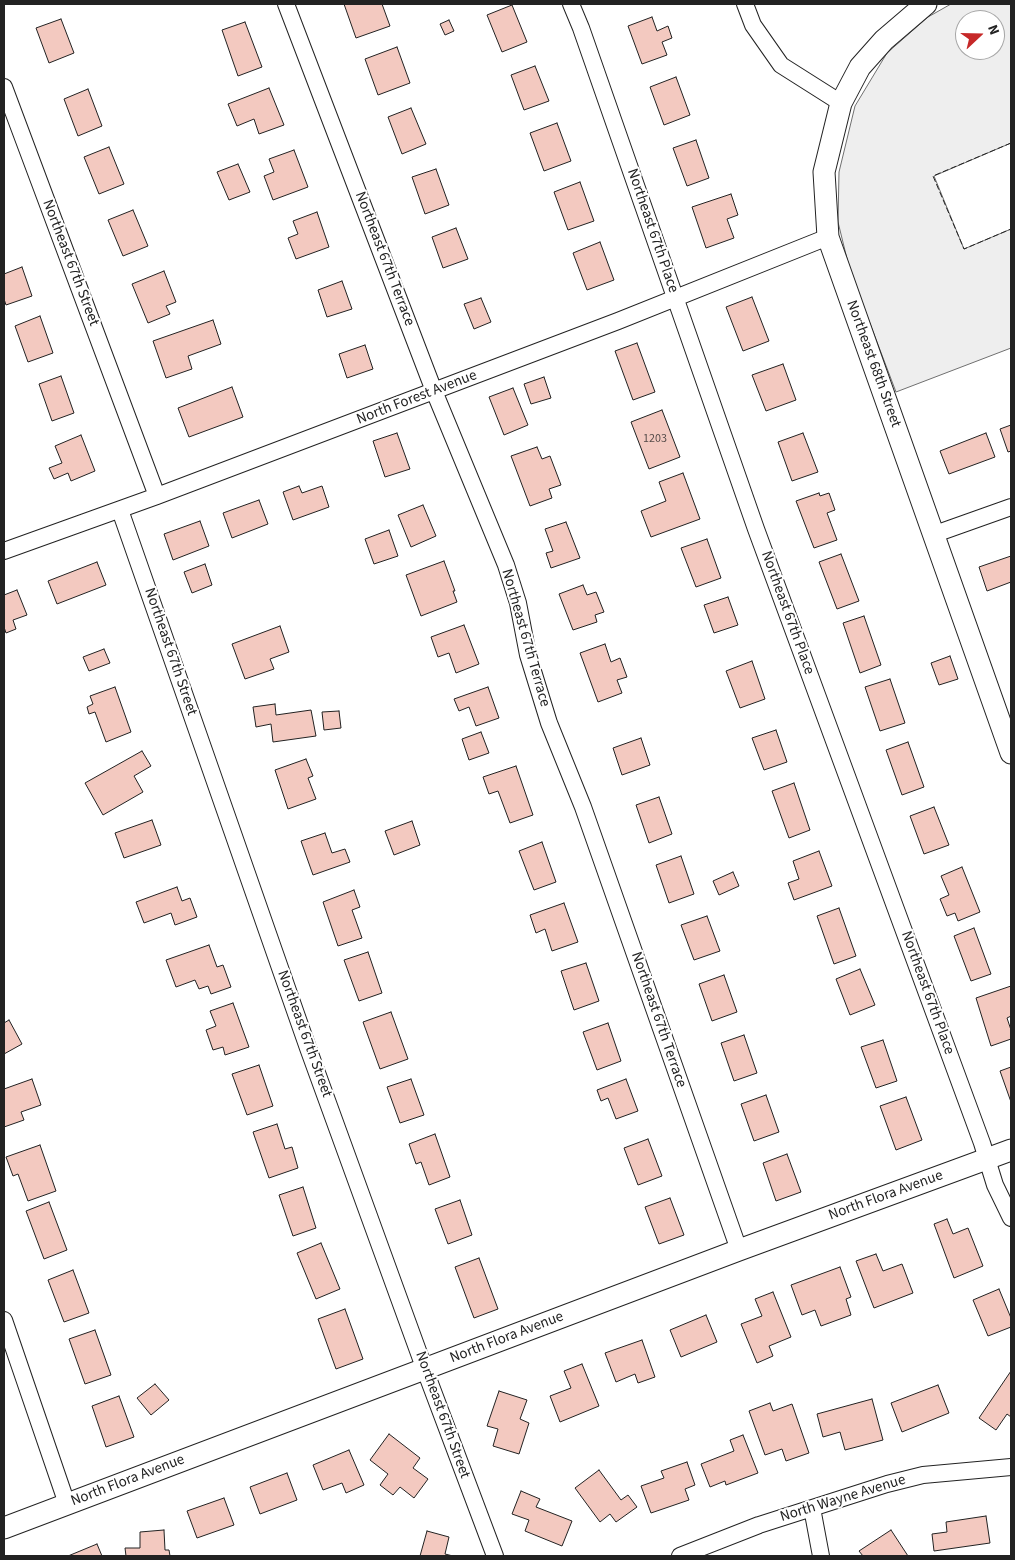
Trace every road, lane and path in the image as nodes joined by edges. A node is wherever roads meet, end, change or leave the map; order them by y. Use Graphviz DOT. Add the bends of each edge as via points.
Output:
graph roads {
  1 [pos="286,4"];
  2 [pos="571,4"];
  3 [pos="745,4"];
  4 [pos="926,4"];
  5 [pos="4,87"];
  6 [pos="841,103"];
  7 [pos="828,237"];
  8 [pos="676,298"];
  9 [pos="434,391"];
  10 [pos="158,496"];
  11 [pos="1011,507"];
  12 [pos="120,510"];
  13 [pos="935,534"];
  14 [pos="4,551"];
  15 [pos="1011,753"];
  16 [pos="1011,1150"];
  17 [pos="988,1158"];
  18 [pos="1011,1218"];
  19 [pos="738,1250"];
  20 [pos="4,1320"];
  21 [pos="425,1370"];
  22 [pos="1011,1467"];
  23 [pos="67,1504"];
  24 [pos="812,1508"];
  25 [pos="4,1528"];
  26 [pos="494,1556"];
  27 [pos="680,1556"];
  28 [pos="821,1556"];
  1 -- 9 [label="street, Northeast 67th Terrace"];
  2 -- 8 [label="street, Northeast 67th Place"];
  3 -- 6 [label="street" via="753,25 781,65"];
  4 -- 6 [label="street, Northeast 68th Street" via="884,40 860,66"];
  5 -- 10 [label="street, Northeast 67th Street"];
  6 -- 7 [label="street, Northeast 68th Street" via="824,172"];
  7 -- 8 [label="street, North Forest Avenue"];
  7 -- 13 [label="street, Northeast 68th Street"];
  8 -- 9 [label="street, North Forest Avenue"];
  8 -- 17 [label="street, Northeast 67th Place" via="760,538"];
  9 -- 10 [label="street, North Forest Avenue"];
  9 -- 19 [label="street, Northeast 67th Terrace" via="506,565 549,723 583,807"];
  10 -- 12 [label="street, North Forest Avenue"];
  11 -- 13 [label="street"];
  12 -- 14 [label="street, North Forest Avenue"];
  12 -- 21 [label="street, Northeast 67th Street" via="308,1048"];
  13 -- 15 [label="street, Northeast 68th Street"];
  16 -- 17 [label="street, North Flora Avenue"];
  17 -- 18 [label="street, Northeast 67th Place" via="995,1185"];
  17 -- 19 [label="street, North Flora Avenue"];
  19 -- 21 [label="street, North Flora Avenue"];
  20 -- 23 [label="street"];
  21 -- 23 [label="street, North Flora Avenue"];
  21 -- 26 [label="street, Northeast 67th Street"];
  22 -- 24 [label="street, North Wayne Avenue" via="923,1475"];
  23 -- 25 [label="street, North Flora Avenue"];
  24 -- 27 [label="street, North Wayne Avenue"];
  24 -- 28 [label="street"];
}
